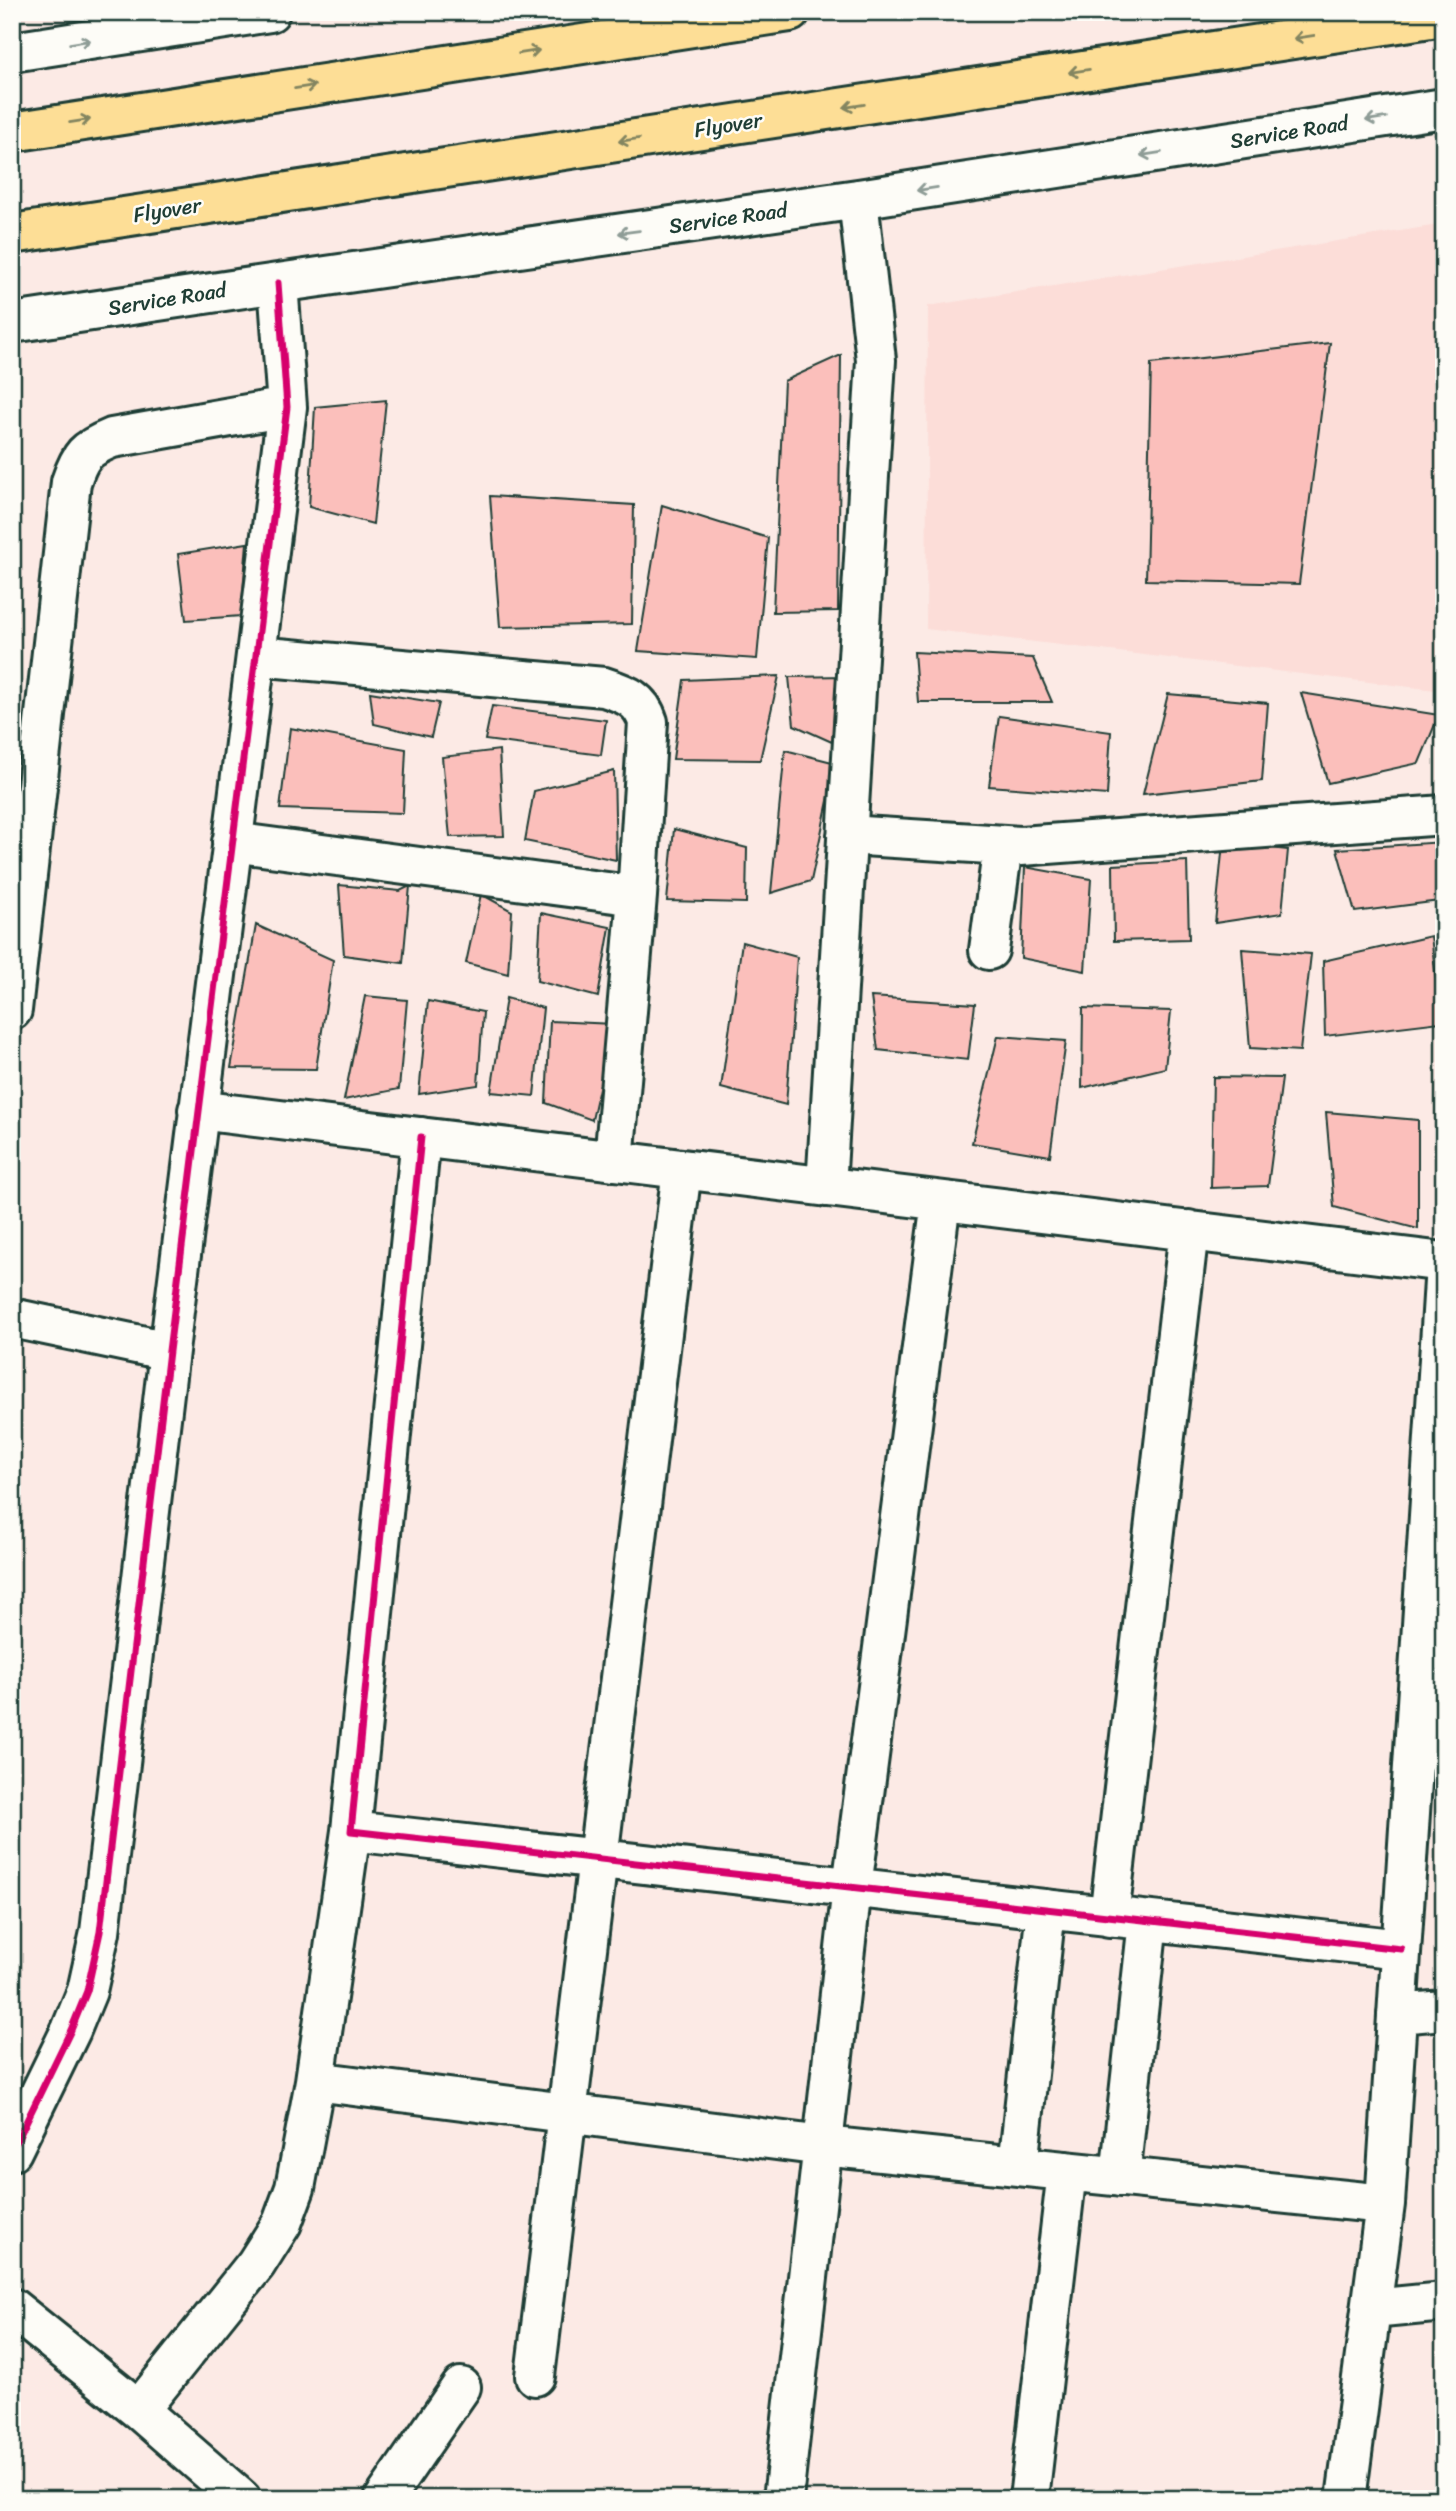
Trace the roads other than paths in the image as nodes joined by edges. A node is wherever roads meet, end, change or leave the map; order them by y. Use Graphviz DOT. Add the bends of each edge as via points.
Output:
graph roads {
  1 [pos="270,12"];
  2 [pos="790,12"];
  3 [pos="1444,16"];
  4 [pos="162,20"];
  5 [pos="12,52"];
  6 [pos="1444,108"];
  7 [pos="12,132"];
  8 [pos="858,199"];
  9 [pos="12,234"];
  10 [pos="278,282"];
  11 [pos="12,323"];
  12 [pos="287,407"];
  13 [pos="256,656"];
  14 [pos="1444,815"];
  15 [pos="848,835"];
  16 [pos="232,842"];
  17 [pos="1003,845"];
  18 [pos="636,896"];
  19 [pos="989,950"];
  20 [pos="12,1010"];
  21 [pos="198,1110"];
  22 [pos="421,1137"];
  23 [pos="614,1161"];
  24 [pos="682,1169"];
  25 [pos="826,1186"];
  26 [pos="941,1201"];
  27 [pos="1189,1230"];
  28 [pos="1444,1262"];
  29 [pos="1444,1281"];
  30 [pos="12,1318"];
  31 [pos="169,1351"];
  32 [pos="1428,1756"];
  33 [pos="351,1830"];
  34 [pos="598,1858"];
  35 [pos="852,1887"];
  36 [pos="1046,1909"];
  37 [pos="1109,1917"];
  38 [pos="1148,1921"];
  39 [pos="1401,1949"];
  40 [pos="1444,2010"];
  41 [pos="1396,2014"];
  42 [pos="315,2081"];
  43 [pos="567,2113"];
  44 [pos="823,2146"];
  45 [pos="12,2151"];
  46 [pos="1018,2166"];
  47 [pos="1067,2171"];
  48 [pos="1120,2177"];
  49 [pos="1385,2204"];
  50 [pos="1444,2302"];
  51 [pos="12,2308"];
  52 [pos="1372,2309"];
  53 [pos="536,2376"];
  54 [pos="461,2387"];
  55 [pos="139,2410"];
  56 [pos="241,2499"];
  57 [pos="384,2499"];
  58 [pos="783,2499"];
  59 [pos="1029,2499"];
  60 [pos="1346,2499"];
  1 -- 4 [label="street"];
  7 -- 2 [label="highway, one-way"];
  3 -- 9 [label="highway, Flyover, one-way"];
  5 -- 4 [label="street, one-way"];
  6 -- 8 [label="street, Service Road, one-way"];
  8 -- 10 [label="street, Service Road, one-way"];
  8 -- 15 [label="street" via="876,360"];
  10 -- 11 [label="street, Service Road"];
  10 -- 12 [label="street"];
  12 -- 13 [label="street"];
  12 -- 20 [label="street" via="111,438 91,447 79,460 71,482"];
  13 -- 16 [label="street"];
  13 -- 18 [label="street" via="604,687 634,698 644,708 648,722"];
  14 -- 17 [label="street"];
  15 -- 17 [label="street"];
  15 -- 25 [label="street"];
  16 -- 18 [label="street"];
  16 -- 21 [label="street"];
  17 -- 19 [label="street"];
  18 -- 23 [label="street"];
  21 -- 22 [label="street"];
  21 -- 31 [label="street"];
  22 -- 23 [label="street"];
  22 -- 33 [label="street"];
  23 -- 24 [label="street"];
  24 -- 25 [label="street"];
  24 -- 34 [label="street"];
  25 -- 26 [label="street"];
  26 -- 27 [label="street"];
  26 -- 35 [label="street"];
  27 -- 28 [label="street"];
  27 -- 37 [label="street"];
  29 -- 32 [label="street"];
  30 -- 31 [label="street"];
  31 -- 45 [label="street" via="100,1933 71,2030"];
  32 -- 39 [label="street"];
  33 -- 34 [label="street"];
  33 -- 42 [label="street"];
  34 -- 35 [label="street"];
  34 -- 43 [label="street"];
  35 -- 36 [label="street"];
  35 -- 44 [label="street"];
  36 -- 37 [label="street"];
  36 -- 46 [label="street"];
  37 -- 38 [label="street"];
  38 -- 39 [label="street"];
  38 -- 48 [label="street"];
  39 -- 41 [label="street"];
  40 -- 41 [label="street"];
  41 -- 49 [label="street"];
  42 -- 43 [label="street"];
  42 -- 55 [label="street" via="295,2189 282,2224 256,2264"];
  43 -- 44 [label="street"];
  43 -- 53 [label="street"];
  44 -- 46 [label="street"];
  44 -- 58 [label="street"];
  46 -- 47 [label="street"];
  47 -- 48 [label="street"];
  47 -- 59 [label="street"];
  48 -- 49 [label="street"];
  49 -- 52 [label="street"];
  50 -- 52 [label="street"];
  51 -- 55 [label="street"];
  52 -- 60 [label="street"];
  54 -- 57 [label="street"];
  55 -- 56 [label="street"];
}
